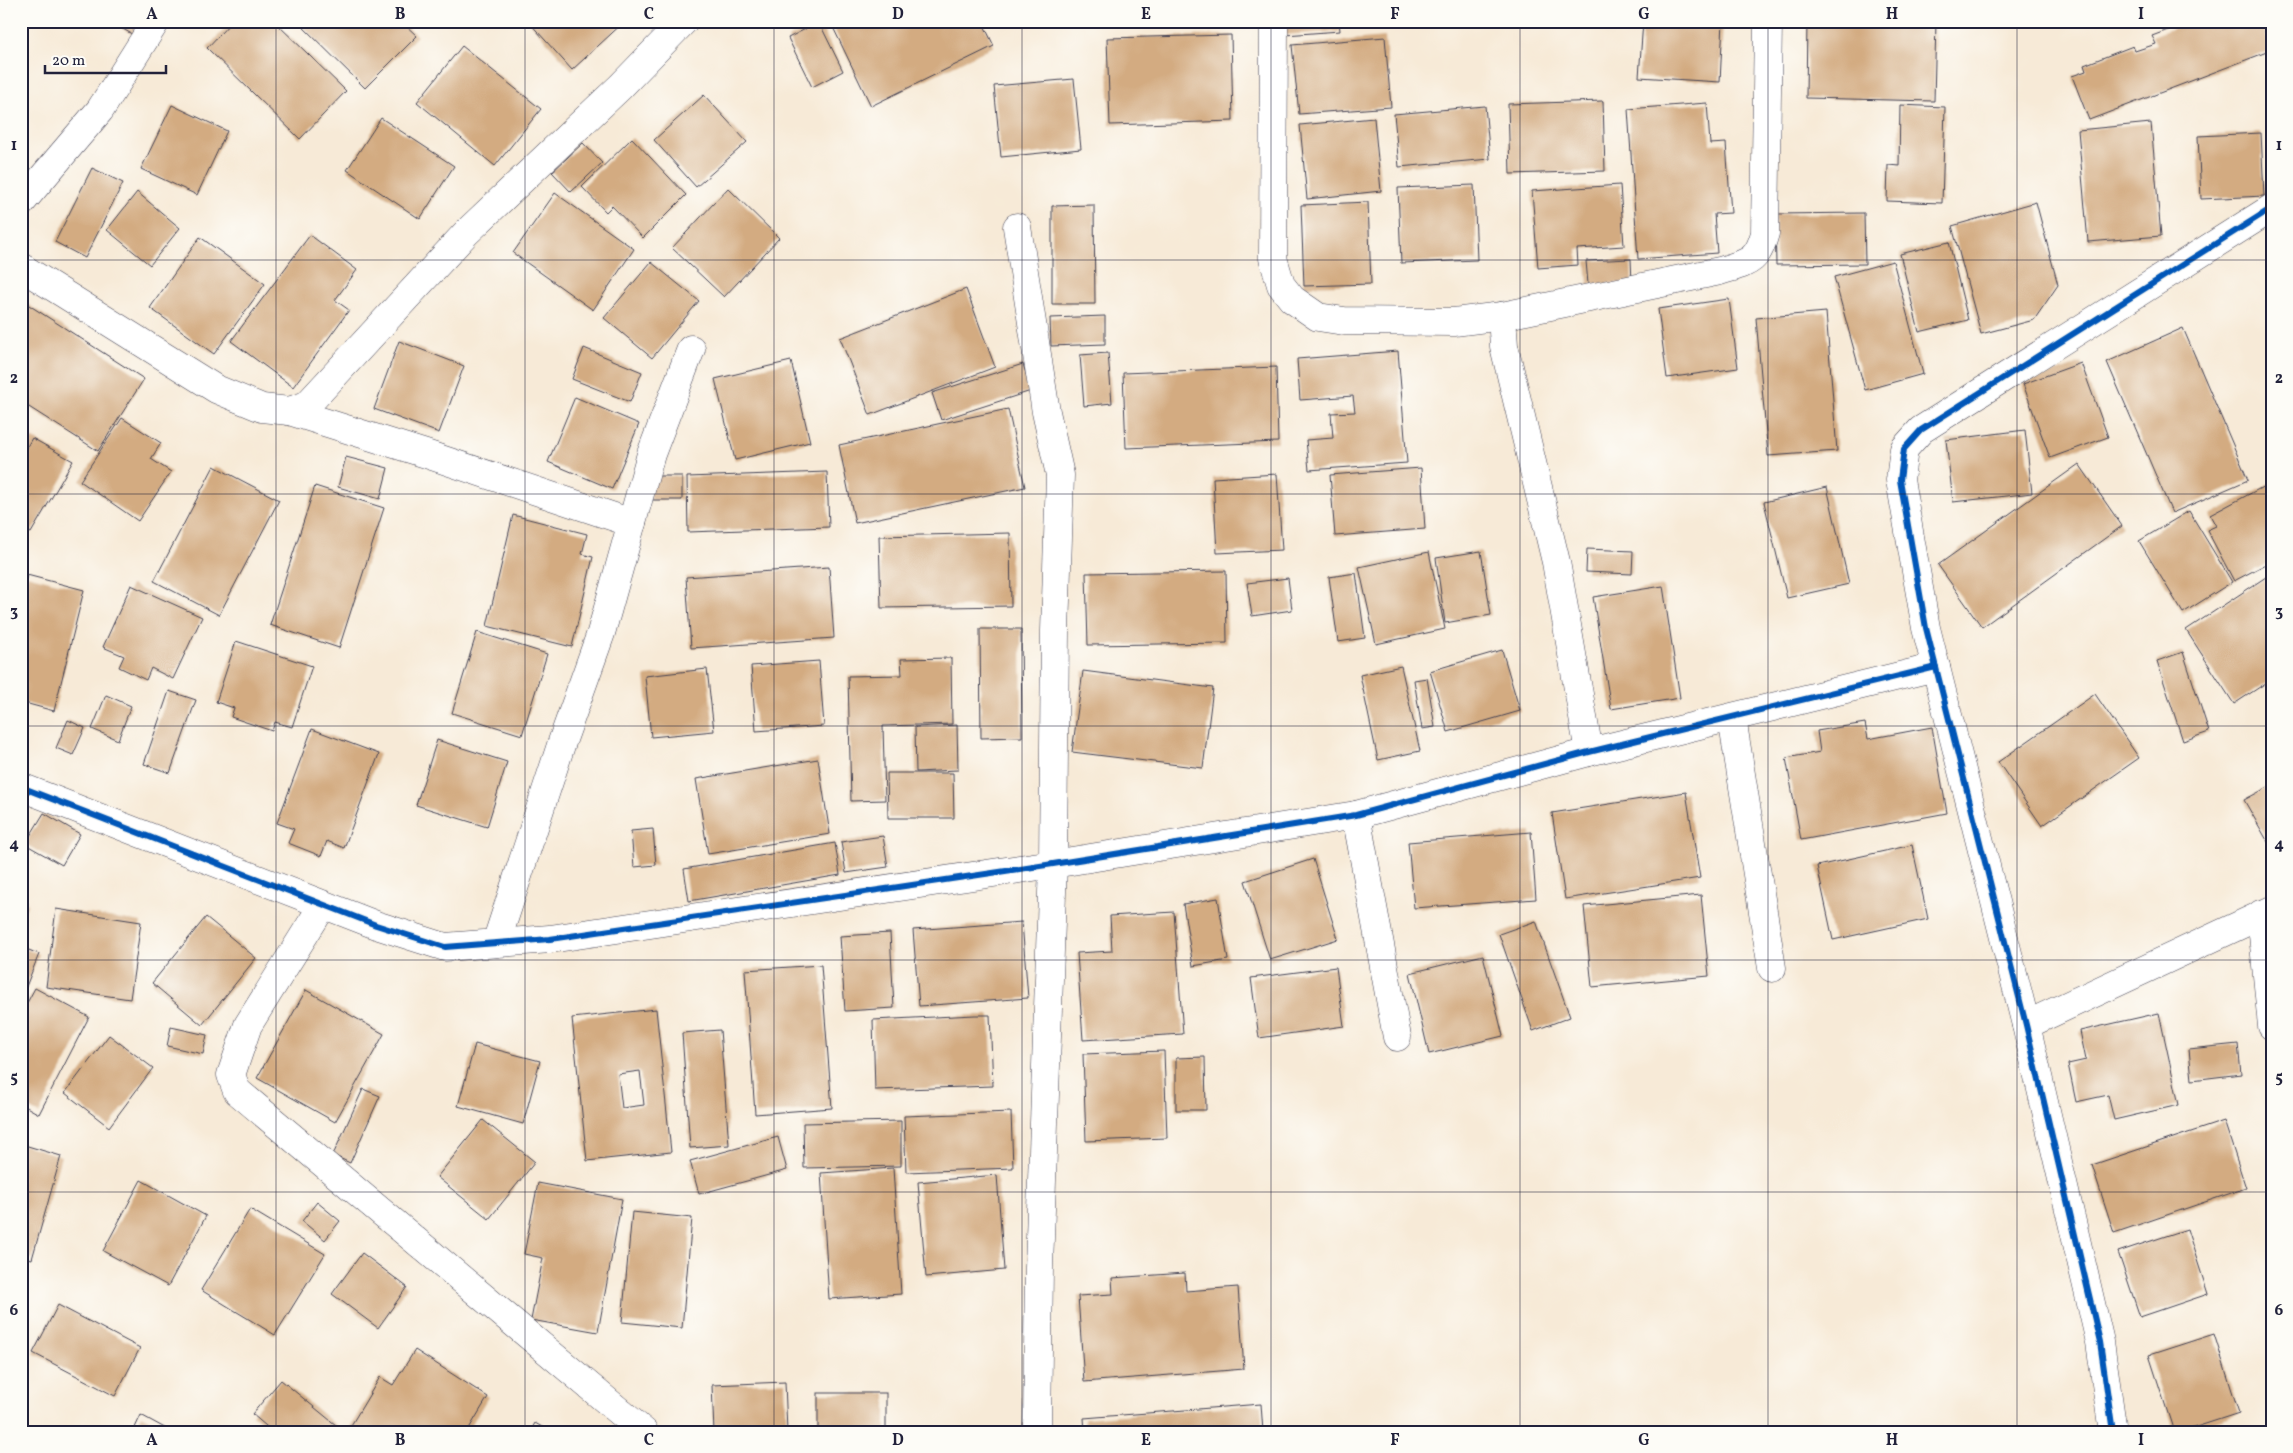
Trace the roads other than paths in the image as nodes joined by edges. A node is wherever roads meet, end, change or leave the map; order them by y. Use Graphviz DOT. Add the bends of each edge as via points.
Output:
graph roads {
  1 [pos="156,21"];
  2 [pos="684,21"];
  3 [pos="1274,21"];
  4 [pos="1768,21"];
  5 [pos="21,203"];
  6 [pos="2272,208"];
  7 [pos="1017,227"];
  8 [pos="21,267"];
  9 [pos="1502,316"];
  10 [pos="691,349"];
  11 [pos="289,411"];
  12 [pos="632,523"];
  13 [pos="1936,667"];
  14 [pos="1732,718"];
  15 [pos="1589,752"];
  16 [pos="21,788"];
  17 [pos="1356,815"];
  18 [pos="1053,864"];
  19 [pos="323,905"];
  20 [pos="2266,912"];
  21 [pos="496,943"];
  22 [pos="1772,968"];
  23 [pos="2026,1025"];
  24 [pos="2272,1026"];
  25 [pos="1397,1037"];
  26 [pos="644,1432"];
  27 [pos="1037,1432"];
  28 [pos="2113,1432"];
  1 -- 5 [label="street" via="100,110"];
  2 -- 11 [label="street" via="620,87 466,232 307,405"];
  3 -- 9 [label="street" via="1272,258 1281,285 1292,299 1318,317 1344,321 1454,322"];
  4 -- 9 [label="street" via="1765,233 1760,251 1748,262 1720,271"];
  6 -- 13 [label="street" via="1921,430 1904,449 1900,480"];
  7 -- 18 [label="street" via="1046,412 1060,475"];
  8 -- 11 [label="street" via="216,389 262,408"];
  9 -- 15 [label="street" via="1504,346 1556,562"];
  10 -- 12 [label="street" via="651,454"];
  11 -- 12 [label="street"];
  12 -- 21 [label="street" via="601,633"];
  13 -- 14 [label="street"];
  13 -- 23 [label="street"];
  14 -- 15 [label="street"];
  14 -- 22 [label="street"];
  15 -- 17 [label="street"];
  16 -- 19 [label="street"];
  17 -- 18 [label="street"];
  17 -- 25 [label="street"];
  18 -- 21 [label="street" via="550,939"];
  18 -- 27 [label="street" via="1039,1267"];
  19 -- 21 [label="street" via="445,946"];
  19 -- 26 [label="street" via="248,1025 231,1075 237,1091"];
  20 -- 23 [label="street"];
  20 -- 24 [label="street"];
  23 -- 28 [label="street" via="2100,1342"];
}
